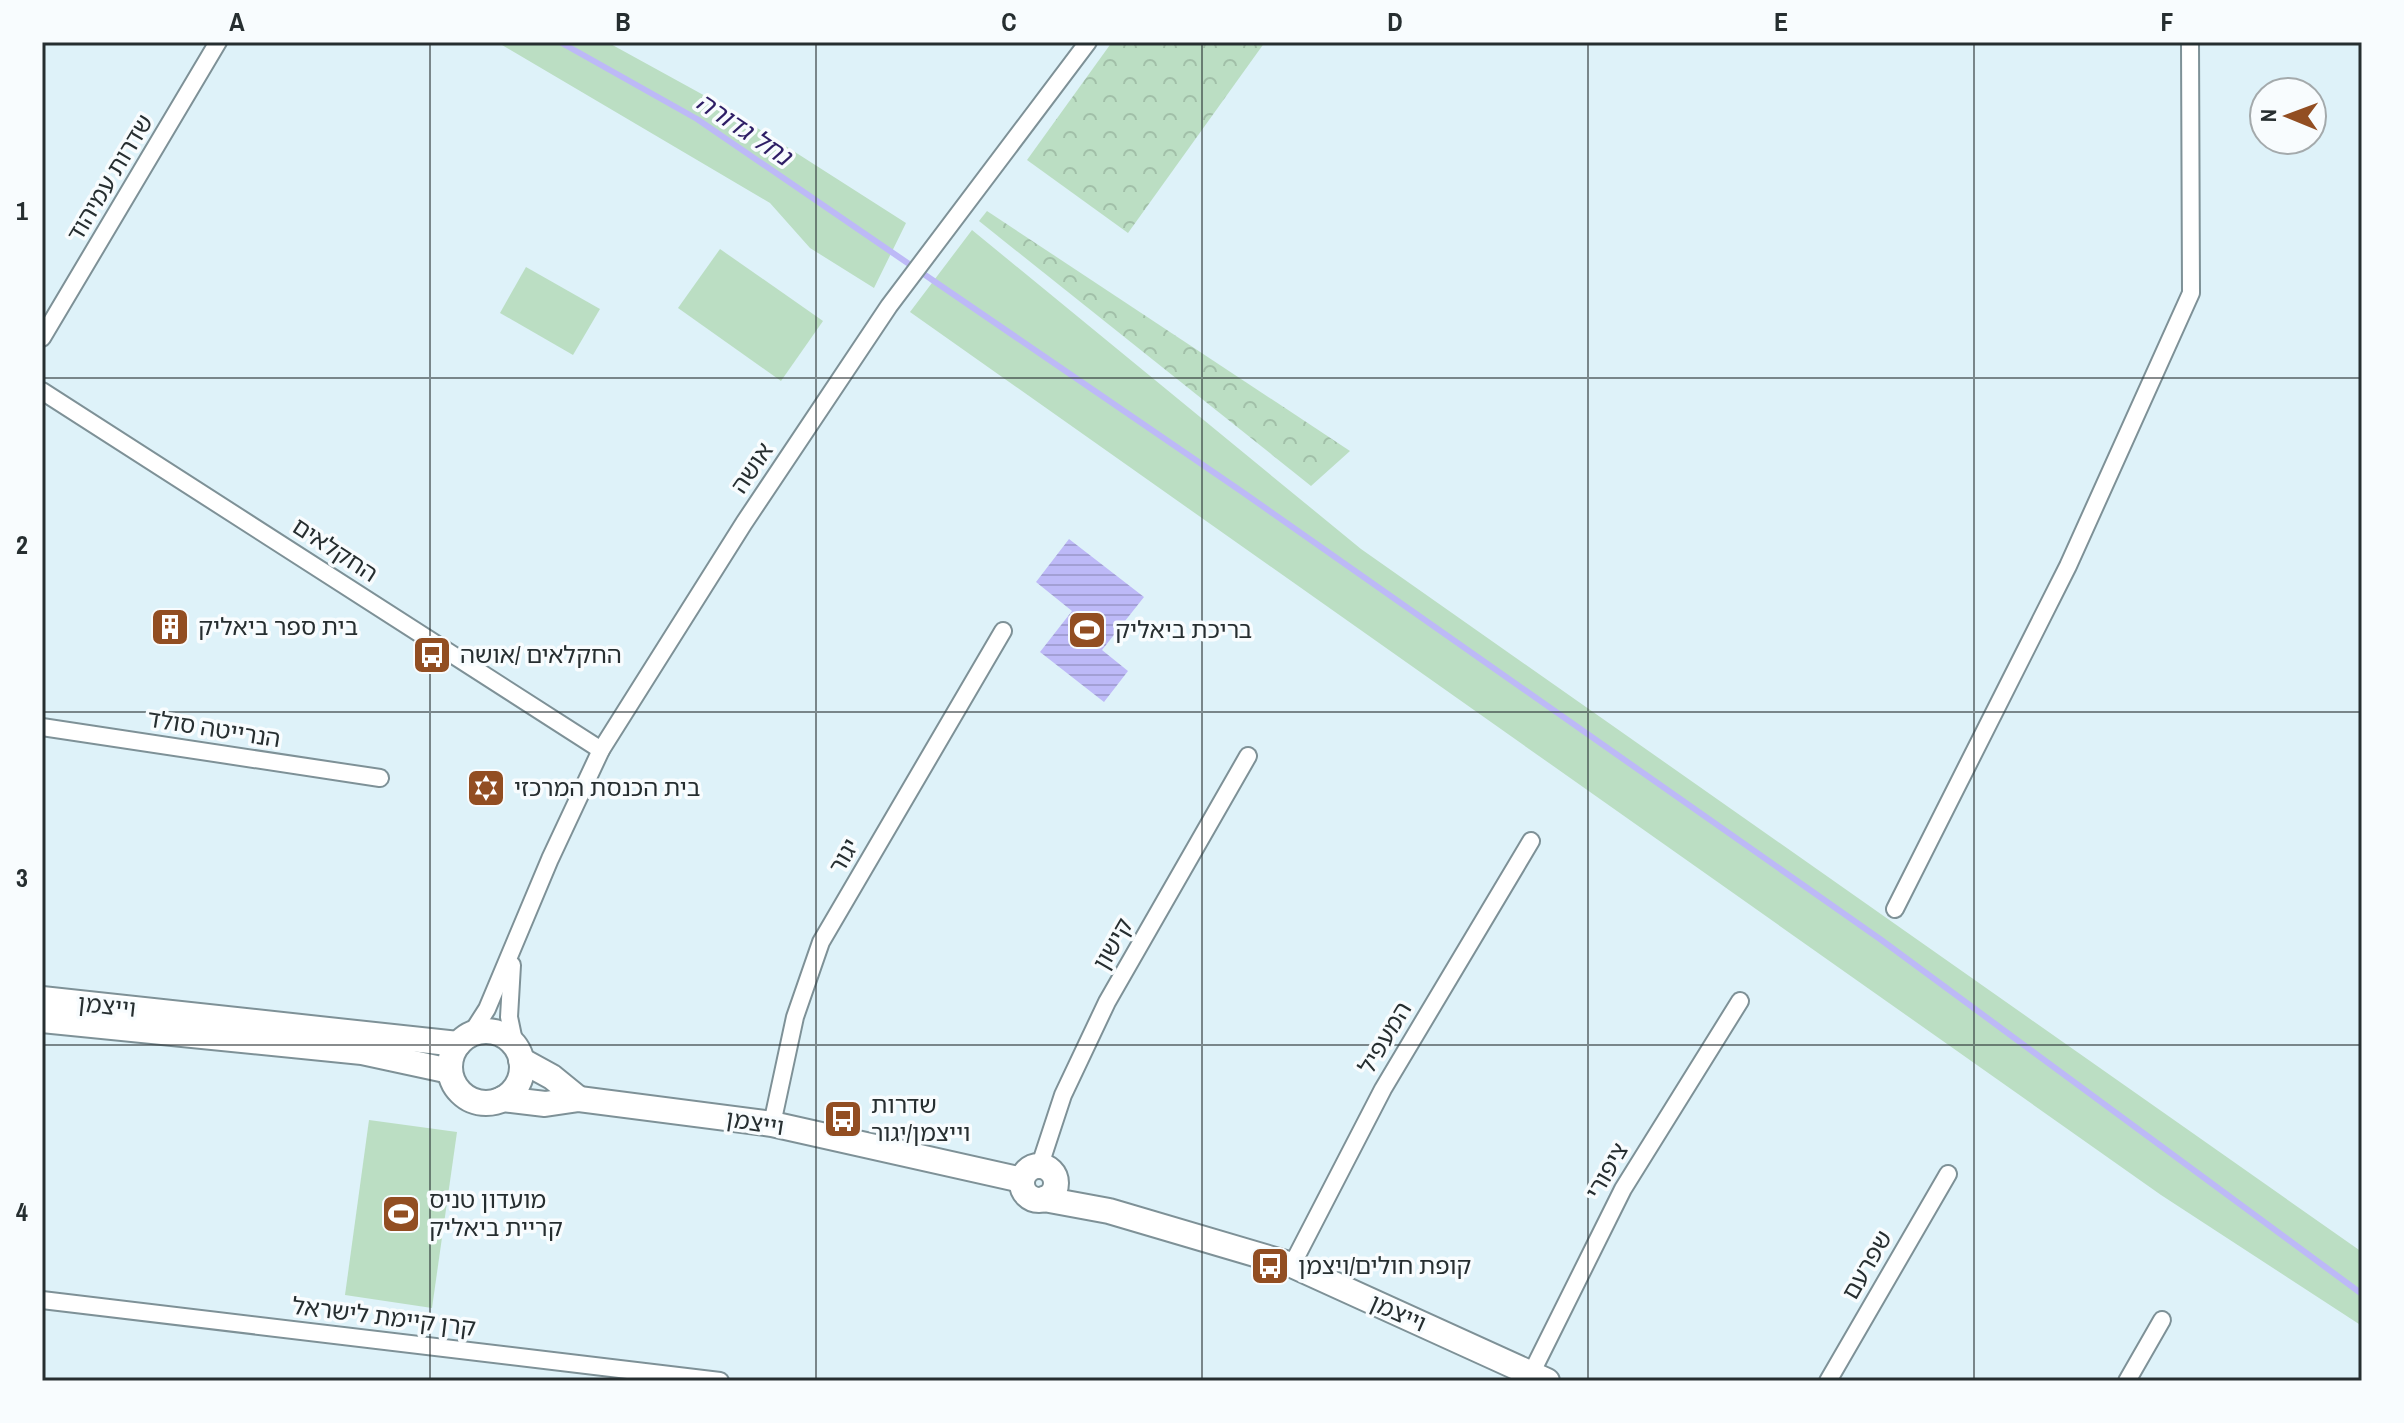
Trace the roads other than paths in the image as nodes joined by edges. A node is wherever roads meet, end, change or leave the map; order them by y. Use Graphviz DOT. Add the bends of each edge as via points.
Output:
graph roads {
  1 [pos="218,42"];
  2 [pos="1088,42"];
  3 [pos="2190,42"];
  4 [pos="42,338"];
  5 [pos="42,391"];
  6 [pos="1003,631"];
  7 [pos="42,727"];
  8 [pos="601,750"];
  9 [pos="1248,756"];
  10 [pos="380,778"];
  11 [pos="1531,841"];
  12 [pos="1895,909"];
  13 [pos="512,954"];
  14 [pos="42,999"];
  15 [pos="1740,1001"];
  16 [pos="42,1020"];
  17 [pos="465,1039"];
  18 [pos="518,1053"];
  19 [pos="450,1071"];
  20 [pos="502,1099"];
  21 [pos="579,1099"];
  22 [pos="772,1124"];
  23 [pos="1039,1173"];
  24 [pos="1948,1174"];
  25 [pos="1109,1211"];
  26 [pos="1292,1265"];
  27 [pos="42,1300"];
  28 [pos="2162,1320"];
  29 [pos="1539,1377"];
  30 [pos="720,1381"];
  31 [pos="1828,1381"];
  32 [pos="2127,1381"];
  1 -- 4 [label="street, שדרות עמיהוד"];
  2 -- 8 [label="street, אושה" via="910,280 744,523"];
  3 -- 12 [label="street" via="2191,293 2068,566"];
  5 -- 8 [label="street, החקלאים"];
  6 -- 22 [label="street, יגור" via="821,942 795,1017"];
  7 -- 10 [label="street, הנרייטה סולד"];
  8 -- 13 [label="street, אושה"];
  9 -- 23 [label="street, קישון" via="1107,1002 1063,1095"];
  11 -- 26 [label="street, המעפיל" via="1383,1089"];
  13 -- 17 [label="street, אושה" via="487,1009"];
  13 -- 18 [label="street, אושה" via="509,1017"];
  14 -- 17 [label="street, וייצמן"];
  15 -- 29 [label="street, ציפורי" via="1623,1189"];
  16 -- 19 [label="street, וייצמן" via="362,1052"];
  17 -- 18 [label="street" via="497,1033"];
  17 -- 19 [label="street"];
  18 -- 20 [label="street" via="520,1079"];
  18 -- 21 [label="street"];
  19 -- 20 [label="street" via="467,1097 487,1103"];
  20 -- 21 [label="street, וייצמן" via="545,1104"];
  21 -- 22 [label="street, וייצמן"];
  22 -- 23 [label="street, וייצמן"];
  23 -- 25 [label="street, וייצמן"];
  23 -- 25 [label="street, וייצמן" via="1028,1196"];
  24 -- 31 [label="street, שפרעם"];
  25 -- 26 [label="street, וייצמן"];
  26 -- 29 [label="street, וייצמן"];
  27 -- 30 [label="street, קרן קיימת לישראל"];
  28 -- 32 [label="street"];
}
